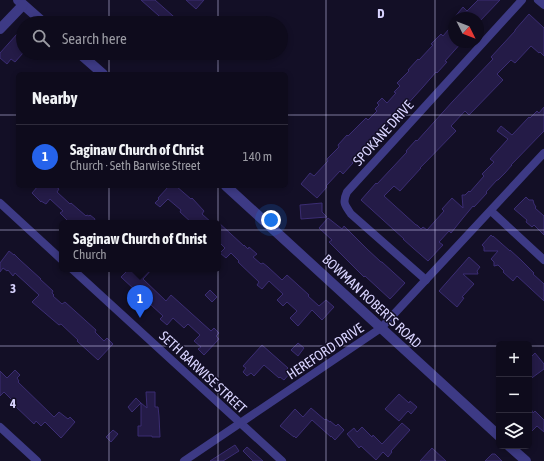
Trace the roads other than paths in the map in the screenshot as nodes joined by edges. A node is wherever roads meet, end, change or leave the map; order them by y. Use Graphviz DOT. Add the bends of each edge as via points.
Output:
graph roads {
  1 [pos="522,0"];
  2 [pos="538,0"];
  3 [pos="20,2"];
  4 [pos="544,5"];
  5 [pos="36,16"];
  6 [pos="0,29"];
  7 [pos="87,60"];
  8 [pos="101,72"];
  9 [pos="544,153"];
  10 [pos="228,188"];
  11 [pos="0,203"];
  12 [pos="491,211"];
  13 [pos="59,257"];
  14 [pos="544,260"];
  15 [pos="75,272"];
  16 [pos="426,280"];
  17 [pos="381,328"];
  18 [pos="240,423"];
  19 [pos="0,427"];
  20 [pos="496,433"];
  21 [pos="513,449"];
  22 [pos="37,461"];
  23 [pos="184,461"];
  24 [pos="282,461"];
  25 [pos="526,461"];
  1 -- 16 [label="street, SPOKANE DRIVE" via="347,192 344,199 345,206 351,214"];
  2 -- 4 [label="street"];
  3 -- 5 [label="street"];
  3 -- 6 [label="street"];
  7 -- 8 [label="street"];
  9 -- 12 [label="street, HEREFORD DRIVE"];
  10 -- 17 [label="street, BOWMAN ROBERTS ROAD"];
  11 -- 13 [label="street"];
  12 -- 14 [label="street"];
  12 -- 16 [label="street, HEREFORD DRIVE"];
  15 -- 18 [label="street, SETH BARWISE STREET"];
  16 -- 17 [label="street, HEREFORD DRIVE"];
  17 -- 18 [label="street, HEREFORD DRIVE"];
  17 -- 20 [label="street, BOWMAN ROBERTS ROAD"];
  18 -- 23 [label="street, HEREFORD DRIVE"];
  18 -- 24 [label="street, SETH BARWISE STREET"];
  19 -- 22 [label="street"];
  21 -- 25 [label="street"];
}
